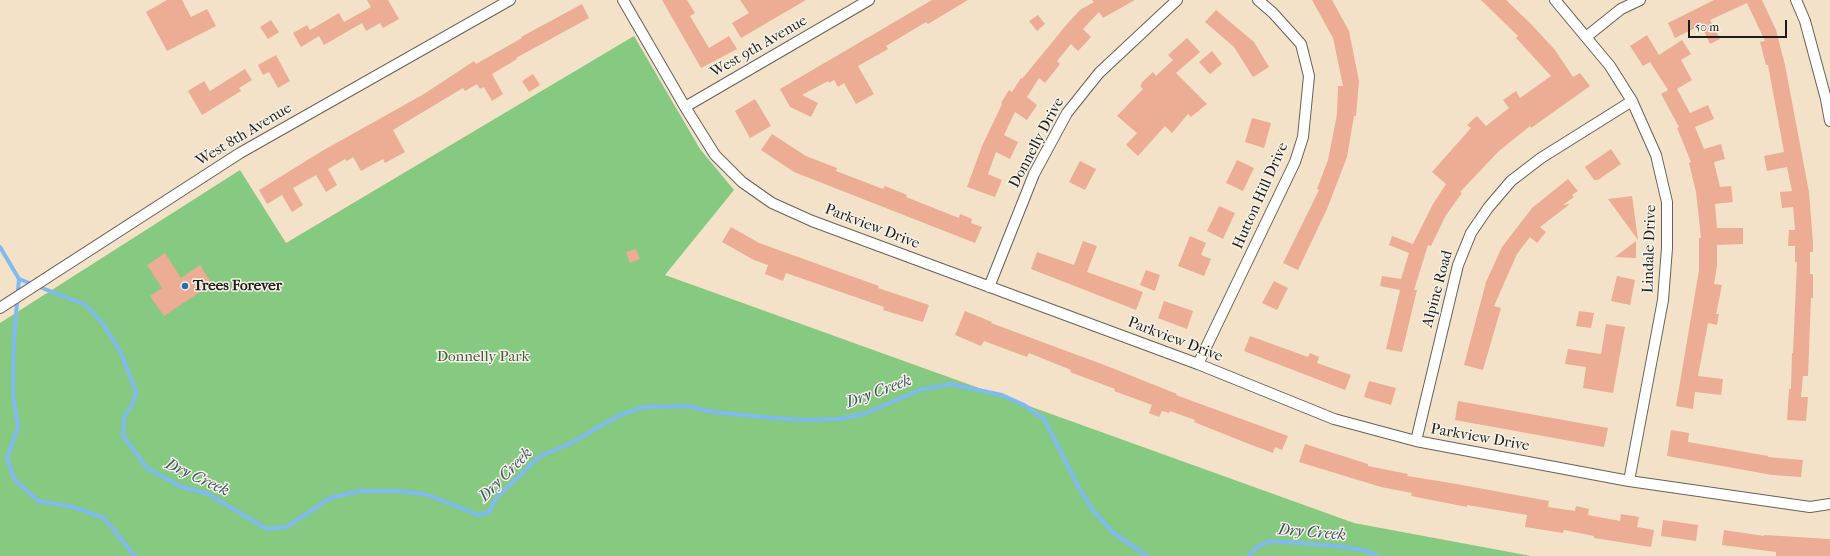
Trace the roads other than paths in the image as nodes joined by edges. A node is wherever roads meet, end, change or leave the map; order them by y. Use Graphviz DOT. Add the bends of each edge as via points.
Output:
graph roads {
  1 [pos="510,0"];
  2 [pos="623,0"];
  3 [pos="869,0"];
  4 [pos="1178,0"];
  5 [pos="1258,0"];
  6 [pos="1555,0"];
  7 [pos="1640,0"];
  8 [pos="1796,0"];
  9 [pos="1586,37"];
  10 [pos="1632,101"];
  11 [pos="685,107"];
  12 [pos="1830,121"];
  13 [pos="989,287"];
  14 [pos="0,308"];
  15 [pos="1198,364"];
  16 [pos="1416,441"];
  17 [pos="1629,481"];
  18 [pos="1830,504"];
  1 -- 14 [label="street, West 8th Avenue" via="240,153"];
  2 -- 11 [label="street, Parkview Drive"];
  3 -- 11 [label="street, West 9th Avenue"];
  4 -- 13 [label="street, Donnelly Drive" via="1099,74 1067,113 1034,174"];
  5 -- 15 [label="street, Hutton Hill Drive" via="1301,44 1309,76 1303,137 1295,162"];
  6 -- 9 [label="street, Lindale Drive"];
  7 -- 9 [label="street" via="1621,9"];
  8 -- 12 [label="street" via="1805,21"];
  9 -- 10 [label="street, Lindale Drive" via="1610,66"];
  10 -- 16 [label="street, Alpine Road" via="1542,158 1512,181 1488,208 1471,233 1458,265"];
  10 -- 17 [label="street, Lindale Drive" via="1656,155 1667,202 1667,248 1663,300"];
  11 -- 13 [label="street, Parkview Drive" via="715,155 742,182 772,203 812,221"];
  13 -- 15 [label="street, Parkview Drive"];
  15 -- 16 [label="street, Parkview Drive" via="1334,419"];
  16 -- 17 [label="street, Parkview Drive"];
  17 -- 18 [label="street, Parkview Drive" via="1810,507"];
}
